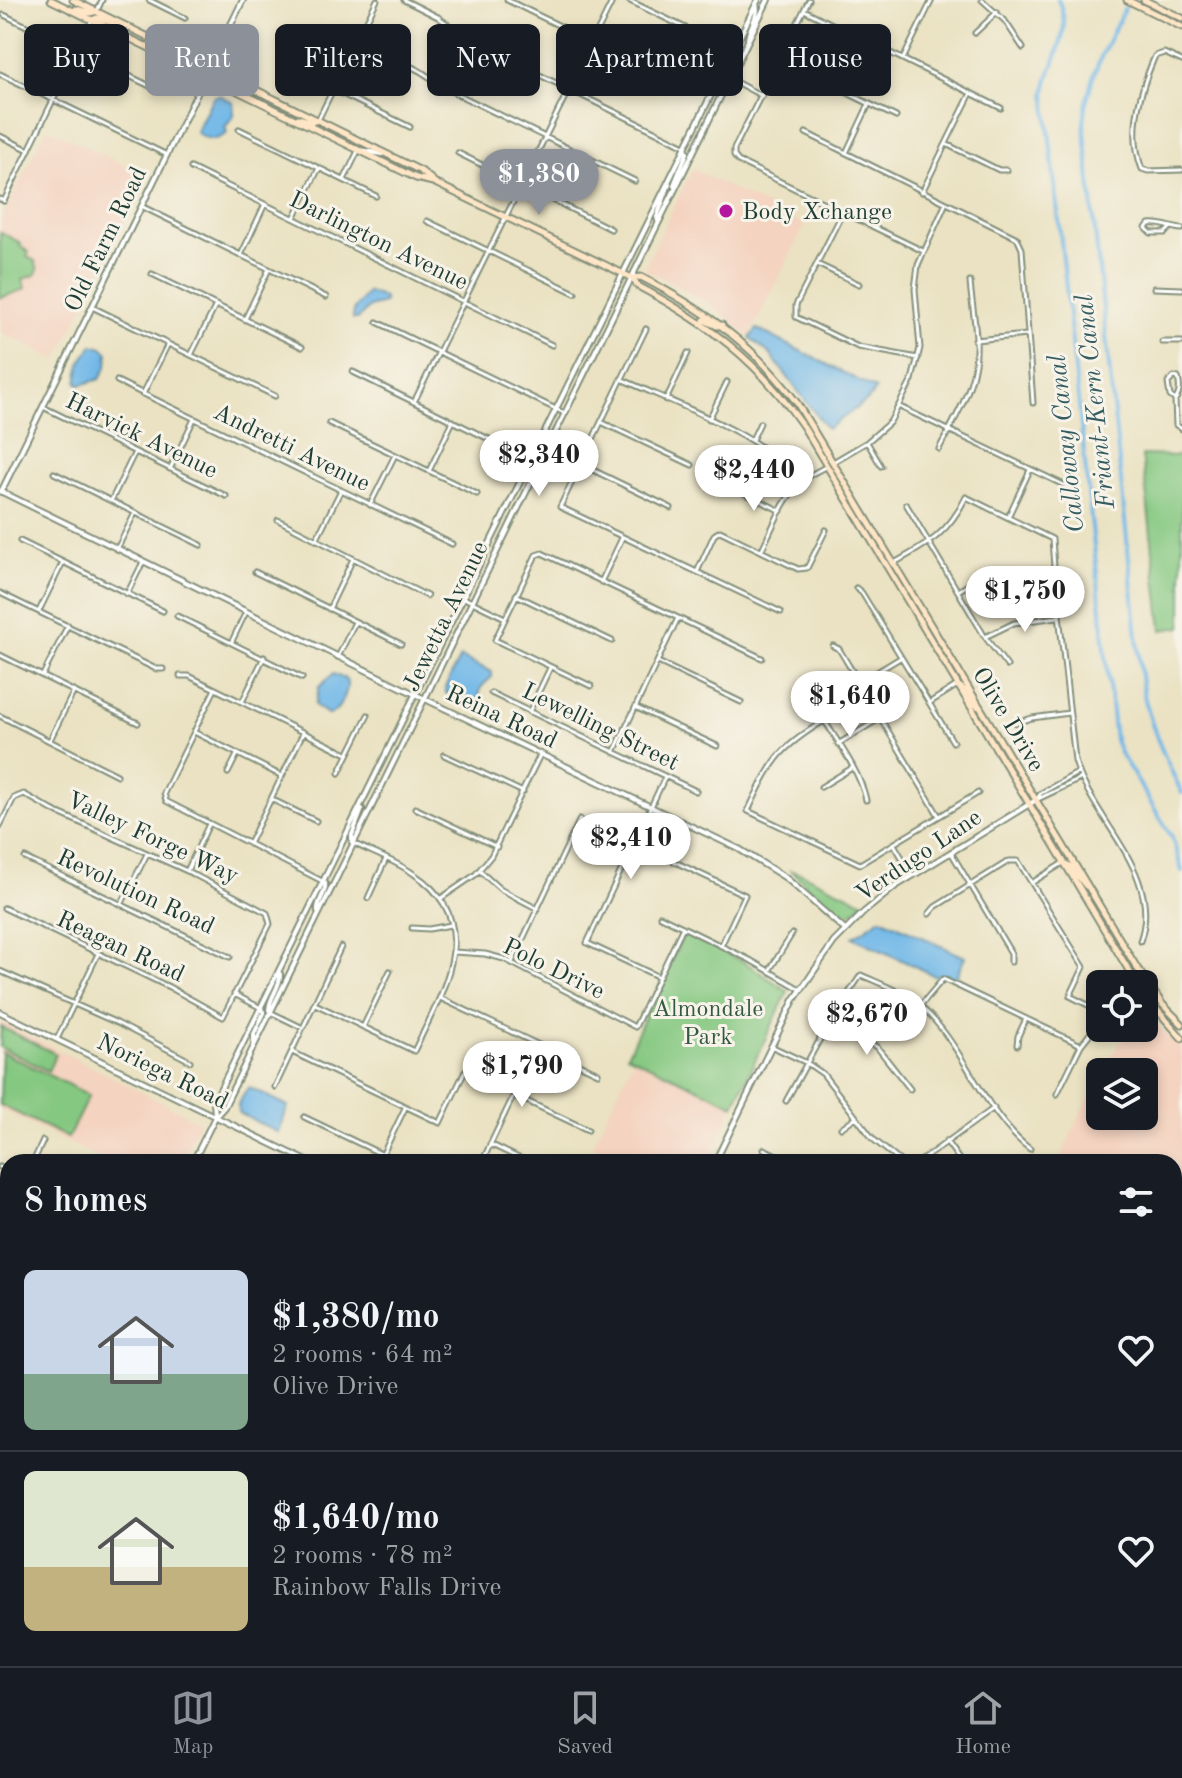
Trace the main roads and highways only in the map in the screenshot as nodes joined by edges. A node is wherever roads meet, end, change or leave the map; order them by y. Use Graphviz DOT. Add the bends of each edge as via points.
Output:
graph roads {
  1 [pos="73,0"];
  2 [pos="1127,0"];
  3 [pos="1144,0"];
  4 [pos="53,1"];
  5 [pos="97,11"];
  6 [pos="1182,18"];
  7 [pos="92,20"];
  8 [pos="1182,27"];
  9 [pos="133,29"];
  10 [pos="282,113"];
  11 [pos="318,120"];
  12 [pos="433,182"];
  13 [pos="632,278"];
  14 [pos="681,309"];
  15 [pos="722,325"];
  16 [pos="768,380"];
  17 [pos="795,401"];
  18 [pos="810,438"];
  19 [pos="833,462"];
  20 [pos="827,466"];
  21 [pos="850,491"];
  22 [pos="870,538"];
  23 [pos="893,563"];
  24 [pos="957,686"];
  25 [pos="980,708"];
  26 [pos="1063,863"];
  27 [pos="1089,890"];
  28 [pos="1128,970"];
  29 [pos="1158,1011"];
  30 [pos="1182,1024"];
  31 [pos="1182,1038"];
  1 -- 5 [label="main road, Olive Drive"];
  2 -- 8 [label="main road"];
  3 -- 6 [label="main road"];
  4 -- 5 [label="main road"];
  4 -- 7 [label="main road, Olive Drive"];
  5 -- 9 [label="main road, Olive Drive"];
  7 -- 9 [label="main road"];
  7 -- 10 [label="main road, Olive Drive"];
  9 -- 11 [label="main road, Olive Drive"];
  10 -- 11 [label="main road"];
  10 -- 12 [label="main road, Olive Drive"];
  11 -- 12 [label="main road, Olive Drive"];
  12 -- 13 [label="main road, Olive Drive"];
  13 -- 14 [label="main road, Olive Drive"];
  13 -- 15 [label="main road, Olive Drive" via="641,277 682,298"];
  14 -- 15 [label="main road"];
  14 -- 16 [label="main road, Olive Drive" via="724,338"];
  15 -- 17 [label="main road, Olive Drive"];
  16 -- 17 [label="main road"];
  16 -- 18 [label="main road, Olive Drive"];
  17 -- 19 [label="main road, Olive Drive"];
  18 -- 19 [label="main road"];
  18 -- 20 [label="main road, Olive Drive"];
  19 -- 21 [label="main road, Olive Drive"];
  20 -- 21 [label="main road"];
  20 -- 22 [label="main road, Olive Drive"];
  21 -- 23 [label="main road, Olive Drive"];
  22 -- 23 [label="main road"];
  22 -- 24 [label="main road, Olive Drive"];
  23 -- 25 [label="main road, Olive Drive"];
  24 -- 25 [label="main road"];
  24 -- 26 [label="main road, Olive Drive"];
  25 -- 27 [label="main road, Olive Drive"];
  26 -- 27 [label="main road"];
  26 -- 28 [label="main road, Olive Drive"];
  27 -- 30 [label="main road, Olive Drive" via="1144,980"];
  29 -- 31 [label="main road"];
}
